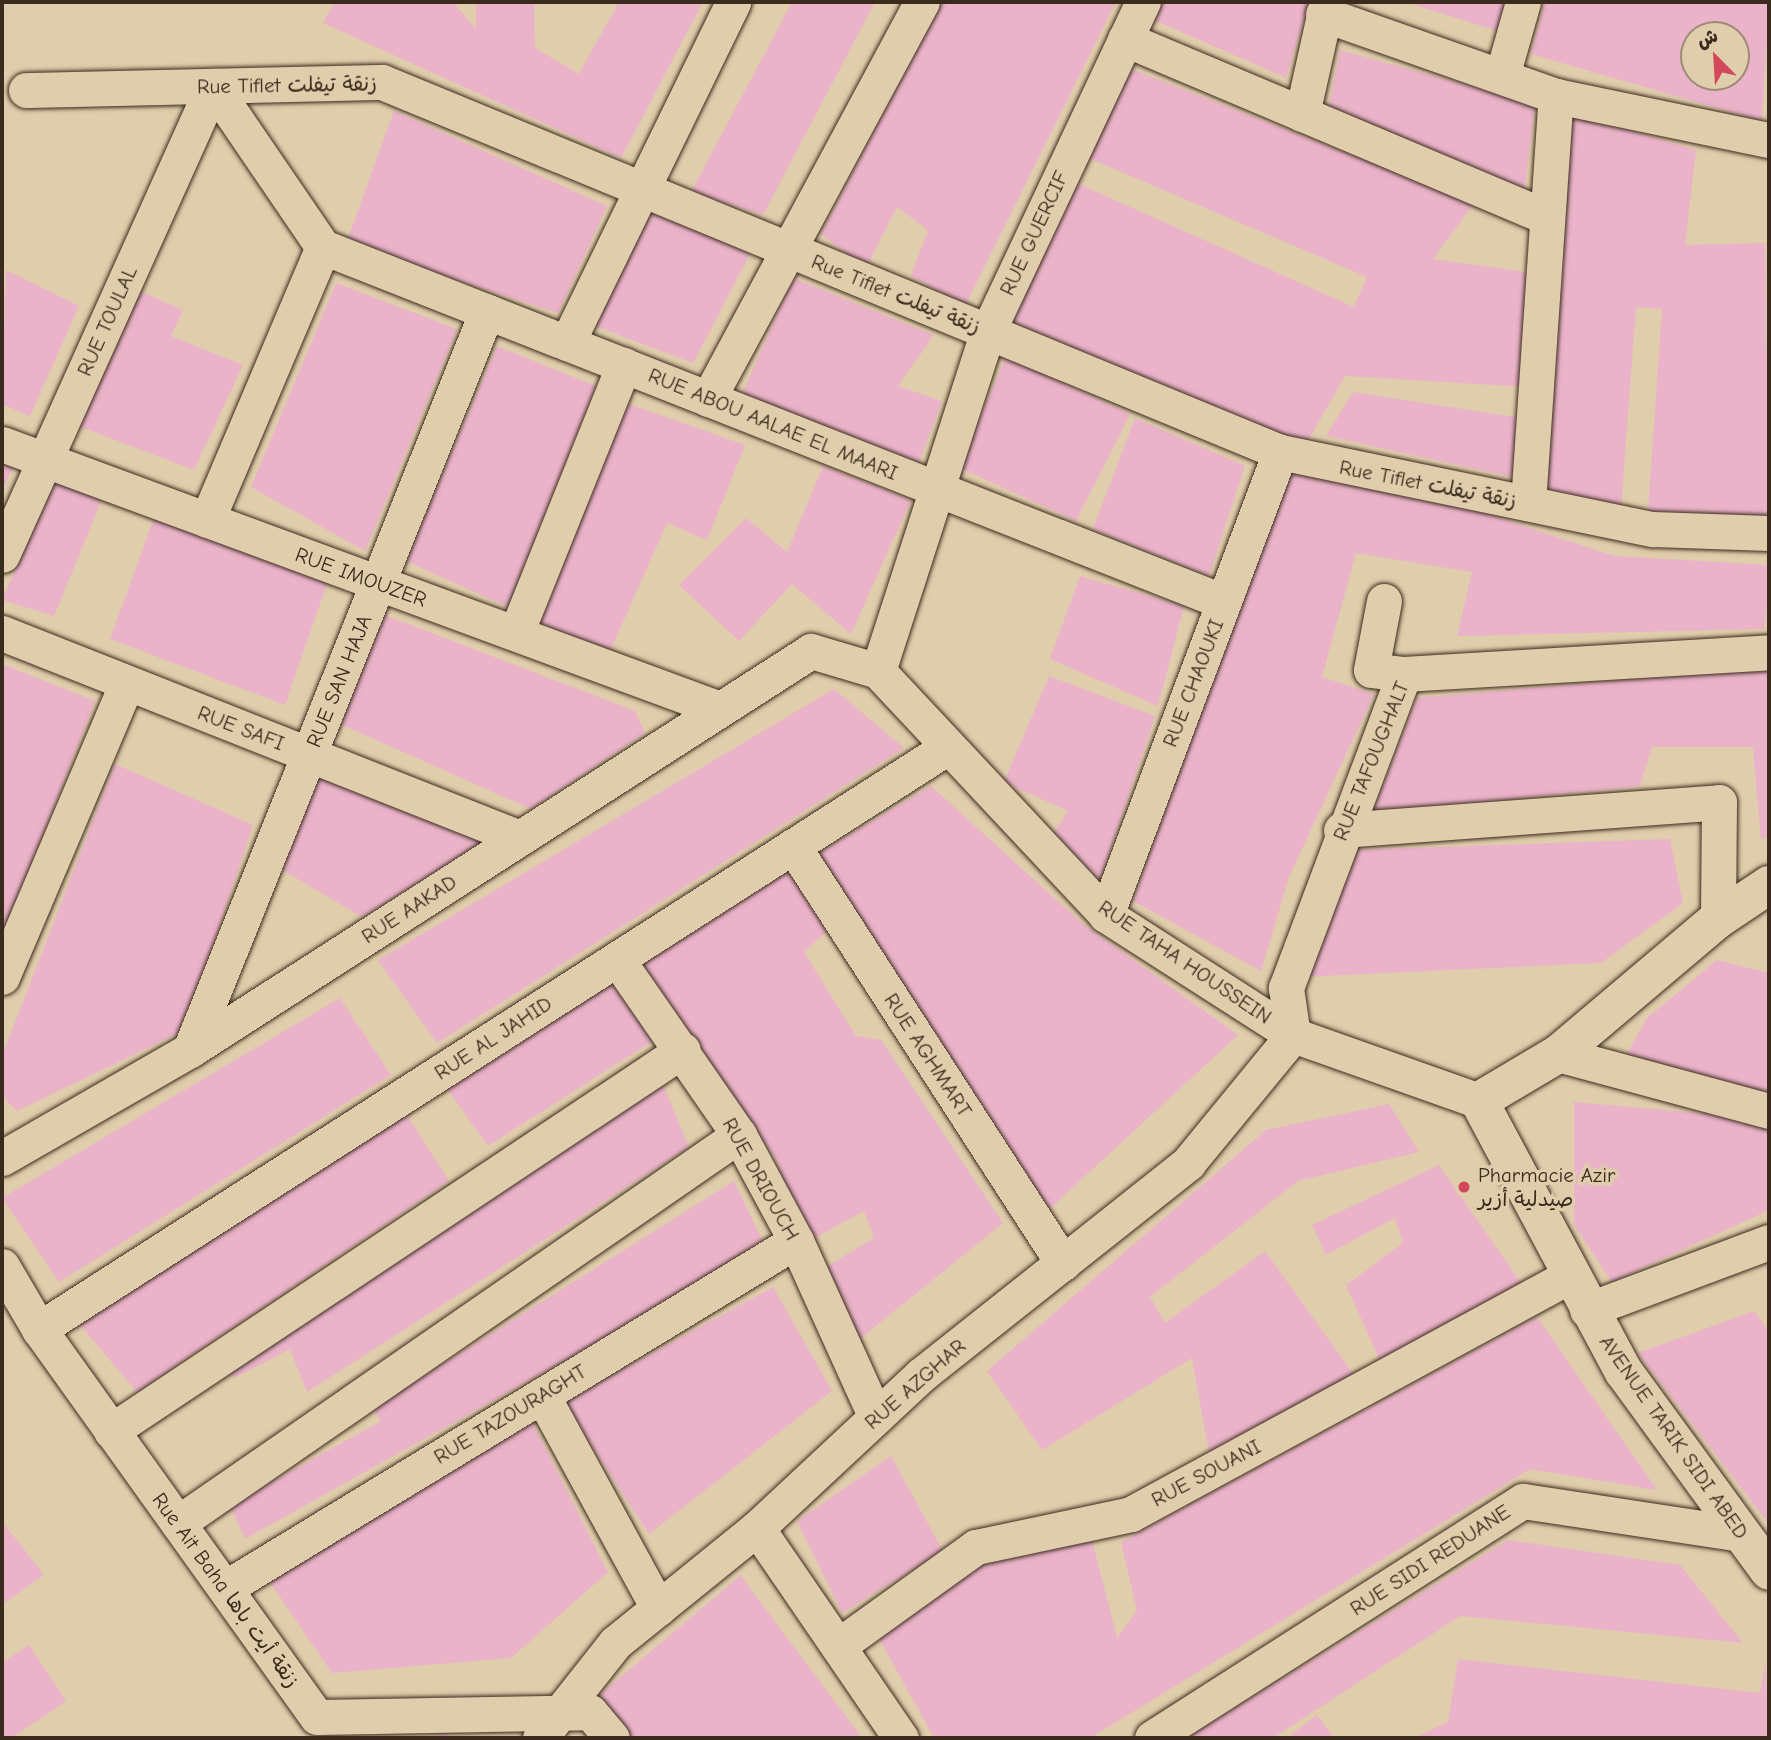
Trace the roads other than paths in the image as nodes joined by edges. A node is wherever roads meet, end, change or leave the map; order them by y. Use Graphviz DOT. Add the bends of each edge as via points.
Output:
graph roads {
  1 [pos="733,2"];
  2 [pos="922,2"];
  3 [pos="1143,2"];
  4 [pos="1523,2"];
  5 [pos="1325,8"];
  6 [pos="1125,39"];
  7 [pos="1502,76"];
  8 [pos="213,86"];
  9 [pos="26,90"];
  10 [pos="1556,96"];
  11 [pos="1302,114"];
  12 [pos="1769,140"];
  13 [pos="643,189"];
  14 [pos="1547,217"];
  15 [pos="323,247"];
  16 [pos="788,250"];
  17 [pos="487,311"];
  18 [pos="988,331"];
  19 [pos="568,343"];
  20 [pos="624,365"];
  21 [pos="708,399"];
  22 [pos="2,444"];
  23 [pos="1280,452"];
  24 [pos="45,460"];
  25 [pos="937,489"];
  26 [pos="1528,503"];
  27 [pos="207,520"];
  28 [pos="1769,533"];
  29 [pos="2,555"];
  30 [pos="378,583"];
  31 [pos="1384,601"];
  32 [pos="1224,602"];
  33 [pos="2,634"];
  34 [pos="516,634"];
  35 [pos="1769,652"];
  36 [pos="878,671"];
  37 [pos="1404,674"];
  38 [pos="127,683"];
  39 [pos="720,709"];
  40 [pos="948,747"];
  41 [pos="309,755"];
  42 [pos="1341,830"];
  43 [pos="520,838"];
  44 [pos="793,846"];
  45 [pos="1769,885"];
  46 [pos="1106,915"];
  47 [pos="1718,919"];
  48 [pos="617,959"];
  49 [pos="2,977"];
  50 [pos="1293,1035"];
  51 [pos="683,1049"];
  52 [pos="190,1051"];
  53 [pos="1558,1054"];
  54 [pos="1479,1101"];
  55 [pos="1769,1111"];
  56 [pos="739,1135"];
  57 [pos="2,1158"];
  58 [pos="796,1241"];
  59 [pos="1764,1258"];
  60 [pos="1063,1263"];
  61 [pos="2,1266"];
  62 [pos="1569,1276"];
  63 [pos="1587,1310"];
  64 [pos="39,1329"];
  65 [pos="542,1395"];
  66 [pos="876,1417"];
  67 [pos="111,1431"];
  68 [pos="178,1523"];
  69 [pos="757,1528"];
  70 [pos="1741,1534"];
  71 [pos="1769,1571"];
  72 [pos="225,1588"];
  73 [pos="658,1608"];
  74 [pos="838,1646"];
  75 [pos="547,1726"];
  76 [pos="612,1738"];
  77 [pos="901,1738"];
  78 [pos="1152,1738"];
  1 -- 13 [label="street"];
  2 -- 16 [label="street"];
  3 -- 6 [label="street, RUE GUERCIF"];
  4 -- 7 [label="street"];
  5 -- 7 [label="street"];
  5 -- 11 [label="street"];
  6 -- 11 [label="street"];
  6 -- 18 [label="street, RUE GUERCIF"];
  7 -- 10 [label="street"];
  8 -- 9 [label="street, Rue Tiflet زنقة تيفلت"];
  8 -- 13 [label="street, Rue Tiflet زنقة تيفلت" via="382,82"];
  8 -- 15 [label="street"];
  8 -- 24 [label="street, RUE TOULAL"];
  10 -- 12 [label="street"];
  10 -- 14 [label="street"];
  11 -- 14 [label="street"];
  13 -- 16 [label="street, Rue Tiflet زنقة تيفلت"];
  13 -- 19 [label="street"];
  14 -- 26 [label="street"];
  15 -- 17 [label="street, RUE ABOU AALAE EL MAARI"];
  15 -- 27 [label="street"];
  16 -- 18 [label="street, Rue Tiflet زنقة تيفلت"];
  16 -- 21 [label="street"];
  17 -- 19 [label="street, RUE ABOU AALAE EL MAARI"];
  17 -- 30 [label="street, RUE SAN HAJA"];
  18 -- 23 [label="street, Rue Tiflet زنقة تيفلت"];
  18 -- 25 [label="street, RUE GUERCIF"];
  19 -- 20 [label="street, RUE ABOU AALAE EL MAARI"];
  20 -- 21 [label="street, RUE ABOU AALAE EL MAARI"];
  20 -- 34 [label="street"];
  21 -- 25 [label="street, RUE ABOU AALAE EL MAARI"];
  22 -- 24 [label="street, RUE IMOUZER"];
  23 -- 26 [label="street, Rue Tiflet زنقة تيفلت"];
  23 -- 32 [label="street, RUE CHAOUKI"];
  24 -- 27 [label="street, RUE IMOUZER"];
  24 -- 29 [label="street, RUE TOULAL"];
  25 -- 32 [label="street, RUE ABOU AALAE EL MAARI"];
  25 -- 36 [label="street, RUE GUERCIF"];
  26 -- 28 [label="street, Rue Tiflet زنقة تيفلت" via="1653,528"];
  27 -- 30 [label="street, RUE IMOUZER"];
  30 -- 34 [label="street, RUE IMOUZER"];
  30 -- 41 [label="street, RUE SAN HAJA"];
  31 -- 37 [label="street" via="1371,670"];
  32 -- 46 [label="street, RUE CHAOUKI"];
  33 -- 38 [label="street, RUE SAFI"];
  34 -- 39 [label="street, RUE IMOUZER"];
  35 -- 37 [label="street, RUE TAFOUGHALT"];
  36 -- 39 [label="street, RUE AAKAD" via="811,651"];
  36 -- 40 [label="street, RUE TAHA HOUSSEIN"];
  37 -- 42 [label="street, RUE TAFOUGHALT"];
  38 -- 41 [label="street, RUE SAFI"];
  38 -- 49 [label="street"];
  39 -- 43 [label="street, RUE AAKAD"];
  40 -- 44 [label="street, RUE AL JAHID"];
  40 -- 46 [label="street, RUE TAHA HOUSSEIN"];
  41 -- 43 [label="street, RUE SAFI"];
  41 -- 52 [label="street, RUE SAN HAJA"];
  42 -- 47 [label="street" via="1719,802"];
  42 -- 50 [label="street, RUE TAFOUGHALT" via="1286,988"];
  43 -- 52 [label="street, RUE AAKAD"];
  44 -- 48 [label="street, RUE AL JAHID"];
  44 -- 60 [label="street, RUE AGHMART"];
  45 -- 47 [label="street"];
  46 -- 50 [label="street, RUE TAHA HOUSSEIN"];
  47 -- 53 [label="street"];
  48 -- 51 [label="street, RUE DRIOUCH"];
  48 -- 64 [label="street, RUE AL JAHID"];
  50 -- 54 [label="street, RUE TAHA HOUSSEIN"];
  50 -- 60 [label="street, RUE AZGHAR" via="1188,1163"];
  51 -- 56 [label="street, RUE DRIOUCH"];
  51 -- 67 [label="street"];
  52 -- 57 [label="street, RUE AAKAD"];
  53 -- 54 [label="street"];
  53 -- 55 [label="street"];
  54 -- 62 [label="street, AVENUE TARIK SIDI ABED"];
  56 -- 58 [label="street, RUE DRIOUCH"];
  56 -- 68 [label="street"];
  58 -- 65 [label="street, RUE TAZOURAGHT"];
  58 -- 66 [label="street, RUE DRIOUCH"];
  59 -- 63 [label="street"];
  60 -- 66 [label="street, RUE AZGHAR"];
  61 -- 64 [label="street, Rue Ait Baha زنقة أيت باها"];
  62 -- 63 [label="street, AVENUE TARIK SIDI ABED"];
  62 -- 74 [label="street, RUE SOUANI" via="1131,1514 976,1547"];
  63 -- 70 [label="street, AVENUE TARIK SIDI ABED"];
  64 -- 67 [label="street, Rue Ait Baha زنقة أيت باها"];
  65 -- 72 [label="street, RUE TAZOURAGHT"];
  65 -- 73 [label="street"];
  66 -- 69 [label="street, RUE AZGHAR"];
  67 -- 68 [label="street, Rue Ait Baha زنقة أيت باها"];
  68 -- 72 [label="street, Rue Ait Baha زنقة أيت باها"];
  69 -- 73 [label="street, RUE AZGHAR"];
  69 -- 74 [label="street"];
  70 -- 71 [label="street, AVENUE TARIK SIDI ABED"];
  70 -- 78 [label="street, RUE SIDI REDUANE" via="1523,1501"];
  72 -- 75 [label="street, Rue Ait Baha زنقة أيت باها" via="317,1717"];
  73 -- 75 [label="street, RUE AZGHAR" via="615,1643"];
  74 -- 77 [label="street"];
  75 -- 76 [label="street" via="590,1712"];
}
